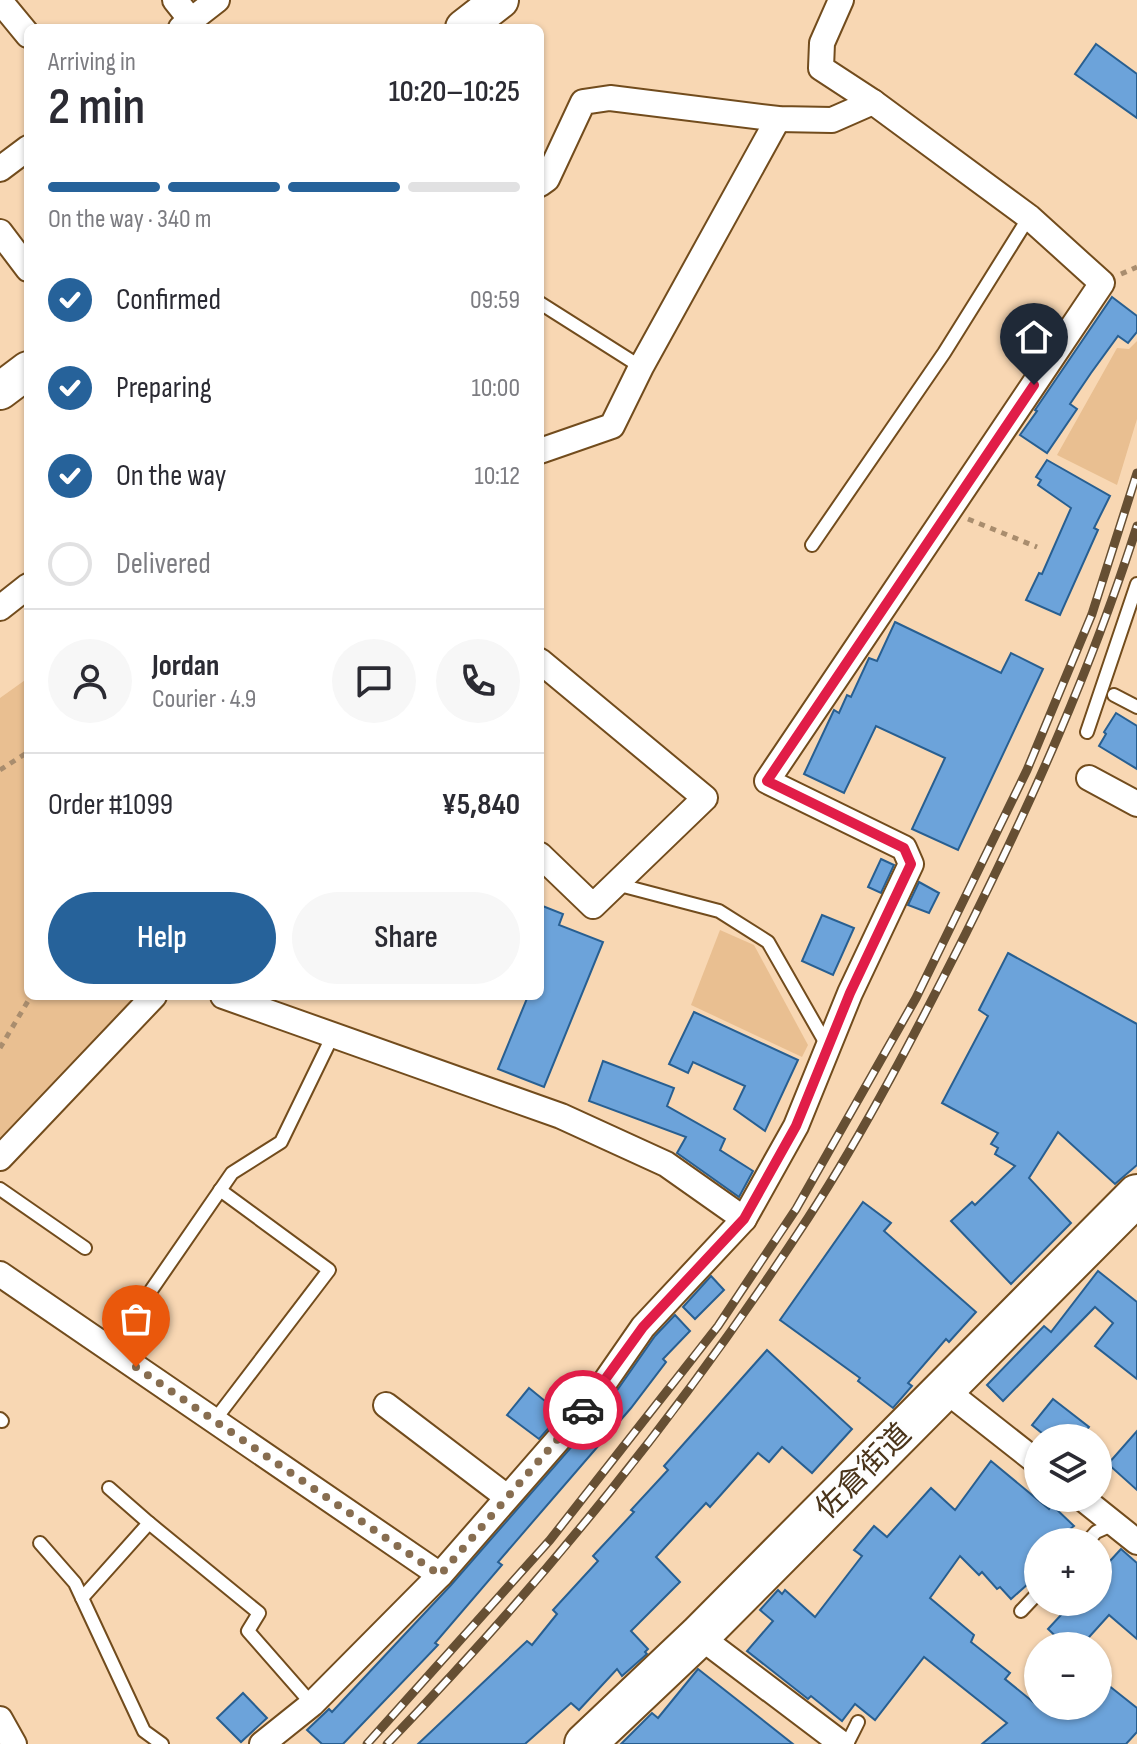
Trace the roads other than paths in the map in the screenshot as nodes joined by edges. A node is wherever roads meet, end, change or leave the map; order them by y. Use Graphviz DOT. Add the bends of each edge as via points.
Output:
graph roads {
  1 [pos="175,0"];
  2 [pos="217,0"];
  3 [pos="500,0"];
  4 [pos="841,0"];
  5 [pos="0,1"];
  6 [pos="186,24"];
  7 [pos="469,24"];
  8 [pos="24,30"];
  9 [pos="873,102"];
  10 [pos="778,119"];
  11 [pos="24,151"];
  12 [pos="0,169"];
  13 [pos="544,181"];
  14 [pos="1029,217"];
  15 [pos="0,232"];
  16 [pos="24,264"];
  17 [pos="544,306"];
  18 [pos="641,367"];
  19 [pos="24,373"];
  20 [pos="0,391"];
  21 [pos="544,450"];
  22 [pos="812,545"];
  23 [pos="1137,584"];
  24 [pos="24,589"];
  25 [pos="0,608"];
  26 [pos="544,664"];
  27 [pos="1114,695"];
  28 [pos="1137,707"];
  29 [pos="1087,732"];
  30 [pos="1089,778"];
  31 [pos="1137,804"];
  32 [pos="544,859"];
  33 [pos="616,884"];
  34 [pos="150,1000"];
  35 [pos="234,1000"];
  36 [pos="333,1035"];
  37 [pos="828,1047"];
  38 [pos="0,1158"];
  39 [pos="0,1189"];
  40 [pos="220,1190"];
  41 [pos="1137,1195"];
  42 [pos="744,1219"];
  43 [pos="85,1248"];
  44 [pos="0,1274"];
  45 [pos="110,1350"];
  46 [pos="944,1389"];
  47 [pos="386,1405"];
  48 [pos="214,1421"];
  49 [pos="1024,1452"];
  50 [pos="109,1488"];
  51 [pos="507,1497"];
  52 [pos="1099,1512"];
  53 [pos="149,1523"];
  54 [pos="1114,1524"];
  55 [pos="1105,1528"];
  56 [pos="1137,1542"];
  57 [pos="40,1543"];
  58 [pos="440,1575"];
  59 [pos="82,1598"];
  60 [pos="1024,1608"];
  61 [pos="1021,1611"];
  62 [pos="699,1636"];
  63 [pos="312,1704"];
  64 [pos="0,1719"];
  65 [pos="858,1722"];
  66 [pos="14,1744"];
  67 [pos="162,1744"];
  68 [pos="262,1744"];
  69 [pos="585,1744"];
  70 [pos="844,1744"];
  1 -- 6 [label="street"];
  2 -- 6 [label="street"];
  3 -- 7 [label="street"];
  4 -- 9 [label="street" via="822,43 821,68"];
  5 -- 8 [label="street"];
  9 -- 10 [label="street" via="832,120"];
  9 -- 14 [label="street"];
  10 -- 13 [label="street" via="610,98 583,102"];
  10 -- 18 [label="street"];
  11 -- 12 [label="street"];
  14 -- 22 [label="lane" via="944,353"];
  14 -- 37 [label="street" via="1102,283 767,781 904,848 911,864"];
  15 -- 16 [label="street"];
  17 -- 18 [label="lane"];
  18 -- 21 [label="street" via="612,426"];
  19 -- 20 [label="street"];
  23 -- 29 [label="lane"];
  24 -- 25 [label="street"];
  26 -- 33 [label="street" via="705,798"];
  27 -- 28 [label="lane"];
  30 -- 31 [label="street"];
  32 -- 33 [label="street" via="593,906"];
  33 -- 37 [label="lane" via="719,911 768,942"];
  34 -- 38 [label="street"];
  35 -- 36 [label="street"];
  36 -- 40 [label="lane" via="281,1142 232,1173"];
  36 -- 42 [label="street" via="561,1116 666,1164"];
  37 -- 42 [label="street" via="796,1126"];
  39 -- 43 [label="lane"];
  40 -- 45 [label="lane"];
  40 -- 48 [label="lane" via="329,1270"];
  41 -- 46 [label="main road, 佐倉街道"];
  42 -- 51 [label="street" via="643,1327 591,1402"];
  44 -- 45 [label="street"];
  45 -- 48 [label="street"];
  46 -- 49 [label="street"];
  46 -- 62 [label="main road, 佐倉街道"];
  47 -- 51 [label="street"];
  48 -- 58 [label="street"];
  50 -- 53 [label="lane"];
  51 -- 58 [label="street"];
  52 -- 54 [label="street"];
  53 -- 59 [label="lane"];
  53 -- 63 [label="lane" via="259,1613 248,1631"];
  54 -- 55 [label="lane"];
  54 -- 56 [label="street"];
  57 -- 59 [label="lane"];
  58 -- 63 [label="street"];
  59 -- 67 [label="lane" via="144,1731"];
  60 -- 61 [label="lane"];
  62 -- 69 [label="main road, 佐倉街道"];
  62 -- 70 [label="street"];
  63 -- 68 [label="street"];
  64 -- 66 [label="street"];
  65 -- 70 [label="lane"];
}
